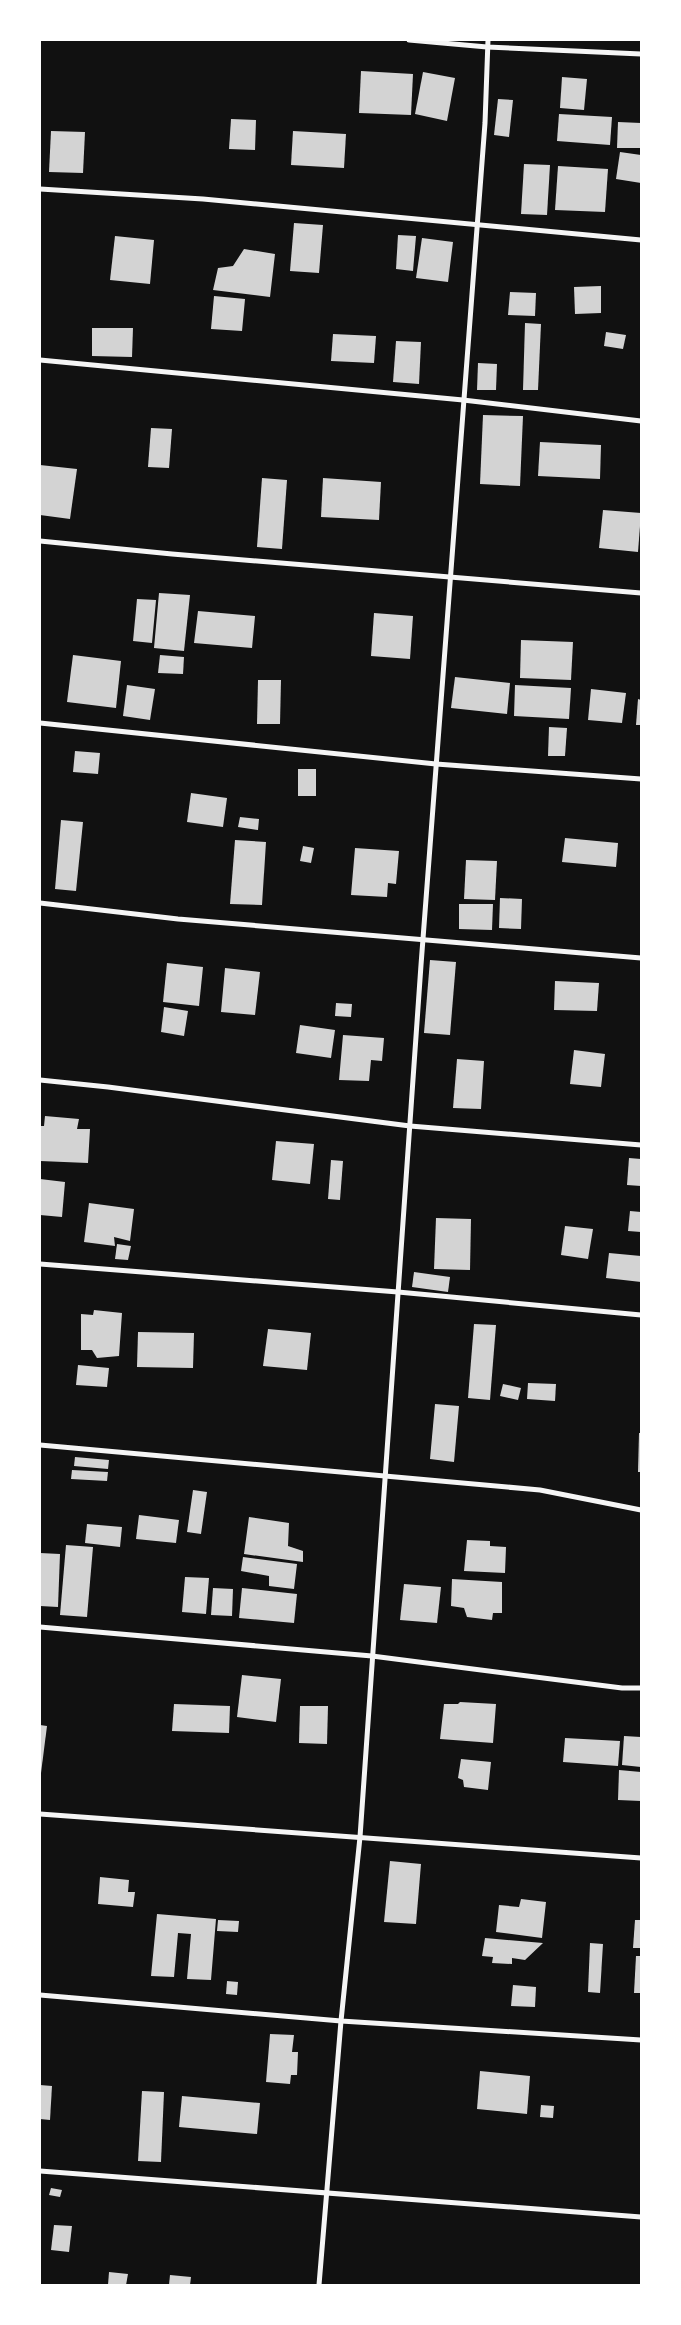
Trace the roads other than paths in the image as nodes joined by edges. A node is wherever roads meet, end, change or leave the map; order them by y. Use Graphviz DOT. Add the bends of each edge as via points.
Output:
graph roads {
  1 [pos="409,40"];
  2 [pos="488,40"];
  3 [pos="487,47"];
  4 [pos="641,54"];
  5 [pos="40,189"];
  6 [pos="476,226"];
  7 [pos="641,240"];
  8 [pos="40,360"];
  9 [pos="463,400"];
  10 [pos="641,421"];
  11 [pos="40,541"];
  12 [pos="452,578"];
  13 [pos="641,593"];
  14 [pos="40,724"];
  15 [pos="436,764"];
  16 [pos="641,779"];
  17 [pos="40,903"];
  18 [pos="423,941"];
  19 [pos="641,958"];
  20 [pos="40,1080"];
  21 [pos="410,1126"];
  22 [pos="641,1145"];
  23 [pos="40,1264"];
  24 [pos="398,1292"];
  25 [pos="641,1315"];
  26 [pos="40,1445"];
  27 [pos="386,1478"];
  28 [pos="641,1510"];
  29 [pos="40,1627"];
  30 [pos="372,1656"];
  31 [pos="641,1688"];
  32 [pos="40,1814"];
  33 [pos="360,1836"];
  34 [pos="641,1858"];
  35 [pos="40,1994"];
  36 [pos="341,2021"];
  37 [pos="641,2040"];
  38 [pos="40,2171"];
  39 [pos="326,2193"];
  40 [pos="641,2217"];
  41 [pos="319,2285"];
  1 -- 3 [label="street"];
  2 -- 3 [label="street"];
  3 -- 4 [label="street"];
  3 -- 6 [label="street" via="485,123"];
  5 -- 6 [label="street" via="203,199"];
  6 -- 7 [label="street"];
  6 -- 9 [label="street"];
  8 -- 9 [label="street"];
  9 -- 10 [label="street"];
  9 -- 12 [label="street"];
  11 -- 12 [label="street"];
  12 -- 13 [label="street"];
  12 -- 15 [label="street"];
  14 -- 15 [label="street"];
  15 -- 16 [label="street"];
  15 -- 18 [label="street"];
  17 -- 18 [label="street"];
  18 -- 19 [label="street"];
  18 -- 21 [label="street"];
  20 -- 21 [label="street"];
  21 -- 22 [label="street"];
  21 -- 24 [label="street"];
  23 -- 24 [label="street"];
  24 -- 25 [label="street"];
  24 -- 27 [label="street"];
  26 -- 27 [label="street"];
  27 -- 28 [label="street" via="540,1490"];
  27 -- 30 [label="street"];
  29 -- 30 [label="street"];
  30 -- 31 [label="street"];
  30 -- 33 [label="street"];
  32 -- 33 [label="street"];
  33 -- 34 [label="street"];
  33 -- 36 [label="street"];
  35 -- 36 [label="street"];
  36 -- 37 [label="street"];
  36 -- 39 [label="street"];
  38 -- 39 [label="street"];
  39 -- 40 [label="street"];
  39 -- 41 [label="street"];
}
